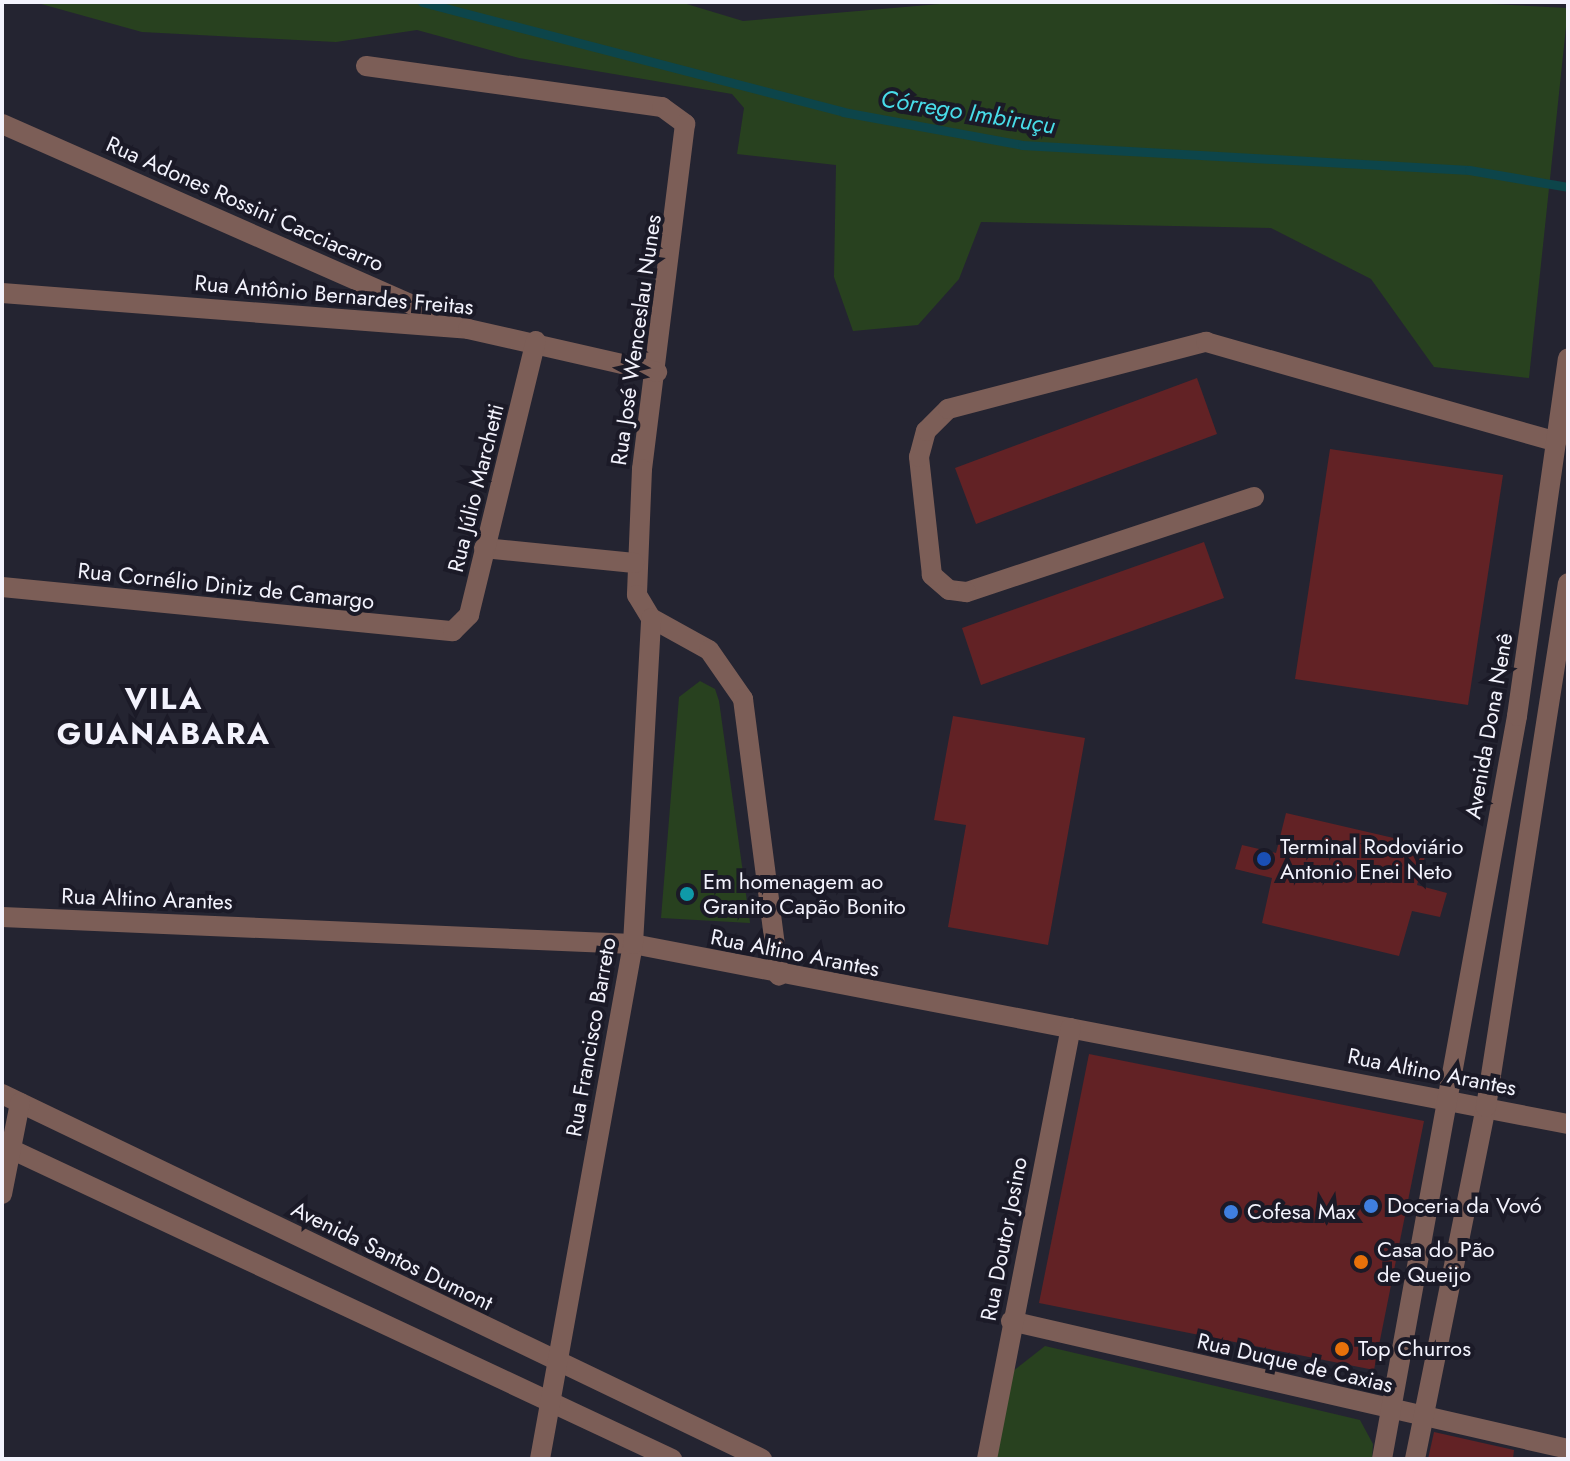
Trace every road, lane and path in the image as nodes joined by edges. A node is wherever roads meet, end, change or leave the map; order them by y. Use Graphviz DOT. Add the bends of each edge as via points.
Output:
graph roads {
  1 [pos="366,66"];
  2 [pos="2,124"];
  3 [pos="2,293"];
  4 [pos="468,329"];
  5 [pos="536,341"];
  6 [pos="1568,359"];
  7 [pos="657,372"];
  8 [pos="1556,442"];
  9 [pos="1254,497"];
  10 [pos="484,548"];
  11 [pos="634,563"];
  12 [pos="1568,583"];
  13 [pos="2,587"];
  14 [pos="651,618"];
  15 [pos="445,632"];
  16 [pos="1559,715"];
  17 [pos="1517,716"];
  18 [pos="2,917"];
  19 [pos="633,944"];
  20 [pos="779,976"];
  21 [pos="1071,1028"];
  22 [pos="11,1098"];
  23 [pos="1447,1099"];
  24 [pos="1486,1107"];
  25 [pos="1568,1124"];
  26 [pos="7,1147"];
  27 [pos="2,1194"];
  28 [pos="1011,1321"];
  29 [pos="558,1362"];
  30 [pos="552,1401"];
  31 [pos="1390,1410"];
  32 [pos="1423,1418"];
  33 [pos="1568,1449"];
  34 [pos="540,1459"];
  35 [pos="672,1459"];
  36 [pos="762,1459"];
  37 [pos="987,1459"];
  38 [pos="1382,1459"];
  39 [pos="1415,1459"];
  1 -- 7 [label="street, Rua José Wenceslau Nunes" via="662,107 685,124"];
  2 -- 4 [label="street, Rua Adones Rossini Cacciacarro"];
  3 -- 4 [label="street, Rua Antônio Bernardes Freitas"];
  4 -- 5 [label="street, Rua Antônio Bernardes Freitas"];
  5 -- 7 [label="street, Rua Antônio Bernardes Freitas"];
  5 -- 10 [label="street, Rua Júlio Marchetti"];
  6 -- 8 [label="street, Avenida Dona Nenê"];
  7 -- 11 [label="street, Rua José Wenceslau Nunes"];
  8 -- 9 [label="street" via="1206,342 948,409 926,431 919,457 932,575 949,590 966,592"];
  8 -- 17 [label="street, Avenida Dona Nenê"];
  10 -- 11 [label="street"];
  10 -- 15 [label="street, Rua Júlio Marchetti" via="469,615"];
  11 -- 14 [label="street, Rua José Wenceslau Nunes" via="637,595"];
  12 -- 16 [label="street"];
  13 -- 15 [label="street, Rua Cornélio Diniz de Camargo"];
  14 -- 19 [label="street, Rua Francisco Barreto"];
  14 -- 20 [label="street" via="709,650 743,699"];
  16 -- 17 [label="street"];
  16 -- 24 [label="street"];
  17 -- 23 [label="street, Avenida Dona Nenê"];
  18 -- 19 [label="street, Rua Altino Arantes"];
  19 -- 20 [label="street, Rua Altino Arantes"];
  19 -- 29 [label="street, Rua Francisco Barreto"];
  20 -- 21 [label="street, Rua Altino Arantes"];
  21 -- 23 [label="street, Rua Altino Arantes"];
  21 -- 28 [label="street, Rua Doutor Josino"];
  22 -- 26 [label="street"];
  22 -- 29 [label="street, Avenida Santos Dumont"];
  23 -- 24 [label="street, Rua Altino Arantes"];
  23 -- 31 [label="street, Avenida Dona Nenê"];
  24 -- 25 [label="street, Rua Altino Arantes"];
  24 -- 32 [label="street"];
  26 -- 27 [label="street"];
  26 -- 30 [label="street"];
  28 -- 31 [label="street, Rua Duque de Caxias"];
  28 -- 37 [label="street, Rua Doutor Josino"];
  29 -- 30 [label="street, Rua Francisco Barreto"];
  29 -- 36 [label="street, Avenida Santos Dumont"];
  30 -- 34 [label="street, Rua Francisco Barreto"];
  30 -- 35 [label="street"];
  31 -- 32 [label="street, Rua Duque de Caxias"];
  31 -- 38 [label="street, Avenida Dona Nenê"];
  32 -- 33 [label="street, Rua Duque de Caxias"];
  32 -- 39 [label="street"];
}
